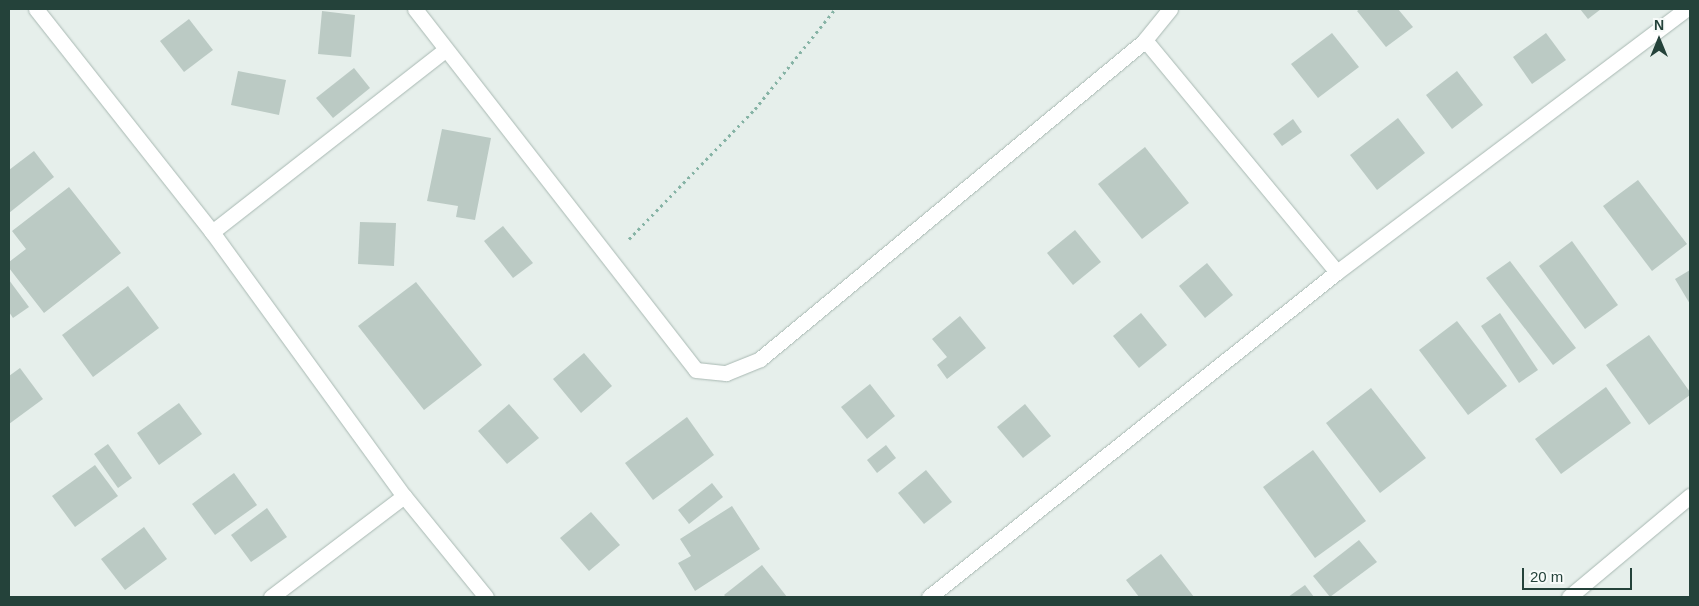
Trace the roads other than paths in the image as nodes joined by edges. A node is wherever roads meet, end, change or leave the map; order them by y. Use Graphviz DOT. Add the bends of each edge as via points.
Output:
graph roads {
  1 [pos="36,9"];
  2 [pos="415,9"];
  3 [pos="1170,9"];
  4 [pos="1686,9"];
  5 [pos="1145,40"];
  6 [pos="445,50"];
  7 [pos="212,232"];
  8 [pos="1337,272"];
  9 [pos="404,496"];
  10 [pos="1690,496"];
  11 [pos="271,597"];
  12 [pos="486,597"];
  13 [pos="929,597"];
  14 [pos="1569,597"];
  1 -- 7 [label="street"];
  2 -- 6 [label="street"];
  3 -- 5 [label="street"];
  4 -- 8 [label="street"];
  5 -- 6 [label="street" via="760,359 726,373 696,370"];
  5 -- 8 [label="street"];
  6 -- 7 [label="street"];
  7 -- 9 [label="street"];
  8 -- 13 [label="street"];
  9 -- 11 [label="street"];
  9 -- 12 [label="street"];
  10 -- 14 [label="street"];
}
